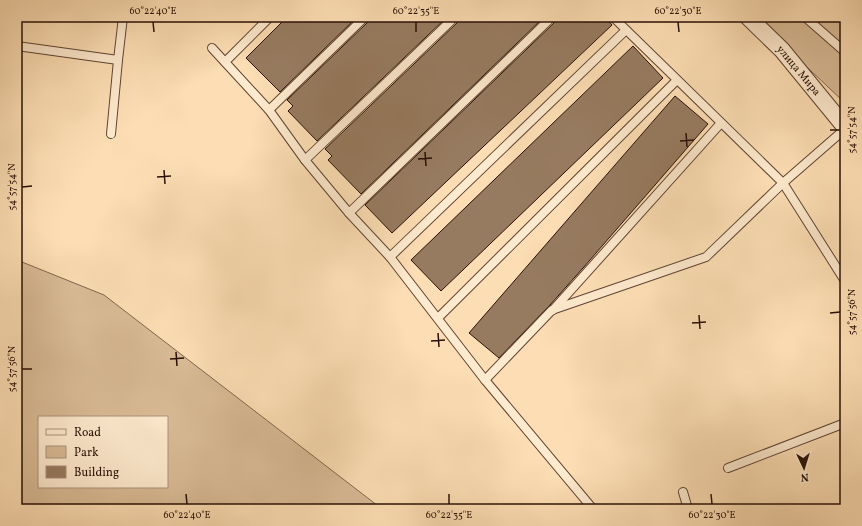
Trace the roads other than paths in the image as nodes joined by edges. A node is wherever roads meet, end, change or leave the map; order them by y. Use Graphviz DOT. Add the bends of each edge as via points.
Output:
graph roads {
  1 [pos="123,17"];
  2 [pos="270,17"];
  3 [pos="365,17"];
  4 [pos="455,17"];
  5 [pos="552,17"];
  6 [pos="613,17"];
  7 [pos="748,17"];
  8 [pos="805,17"];
  9 [pos="626,30"];
  10 [pos="17,46"];
  11 [pos="212,48"];
  12 [pos="845,52"];
  13 [pos="118,60"];
  14 [pos="225,62"];
  15 [pos="677,80"];
  16 [pos="269,110"];
  17 [pos="721,123"];
  18 [pos="845,128"];
  19 [pos="111,134"];
  20 [pos="305,160"];
  21 [pos="783,183"];
  22 [pos="349,213"];
  23 [pos="390,257"];
  24 [pos="845,281"];
  25 [pos="552,310"];
  26 [pos="438,318"];
  27 [pos="485,380"];
  28 [pos="845,423"];
  29 [pos="728,468"];
  30 [pos="683,492"];
  31 [pos="593,509"];
  32 [pos="688,509"];
  1 -- 13 [label="lane"];
  2 -- 14 [label="lane"];
  3 -- 16 [label="lane"];
  4 -- 20 [label="lane"];
  5 -- 22 [label="lane"];
  6 -- 9 [label="lane"];
  7 -- 18 [label="street, улица Мира" via="782,50"];
  8 -- 12 [label="lane"];
  9 -- 15 [label="lane"];
  9 -- 23 [label="lane"];
  10 -- 13 [label="lane"];
  11 -- 14 [label="lane"];
  13 -- 19 [label="lane"];
  14 -- 16 [label="lane"];
  15 -- 17 [label="lane"];
  15 -- 26 [label="lane"];
  16 -- 20 [label="lane"];
  17 -- 21 [label="lane"];
  17 -- 25 [label="lane"];
  18 -- 21 [label="lane"];
  20 -- 22 [label="lane"];
  21 -- 24 [label="lane"];
  21 -- 25 [label="lane" via="706,257"];
  22 -- 23 [label="lane"];
  23 -- 26 [label="lane"];
  25 -- 27 [label="lane"];
  26 -- 27 [label="lane"];
  27 -- 31 [label="lane"];
  28 -- 29 [label="lane"];
  30 -- 32 [label="lane"];
}
